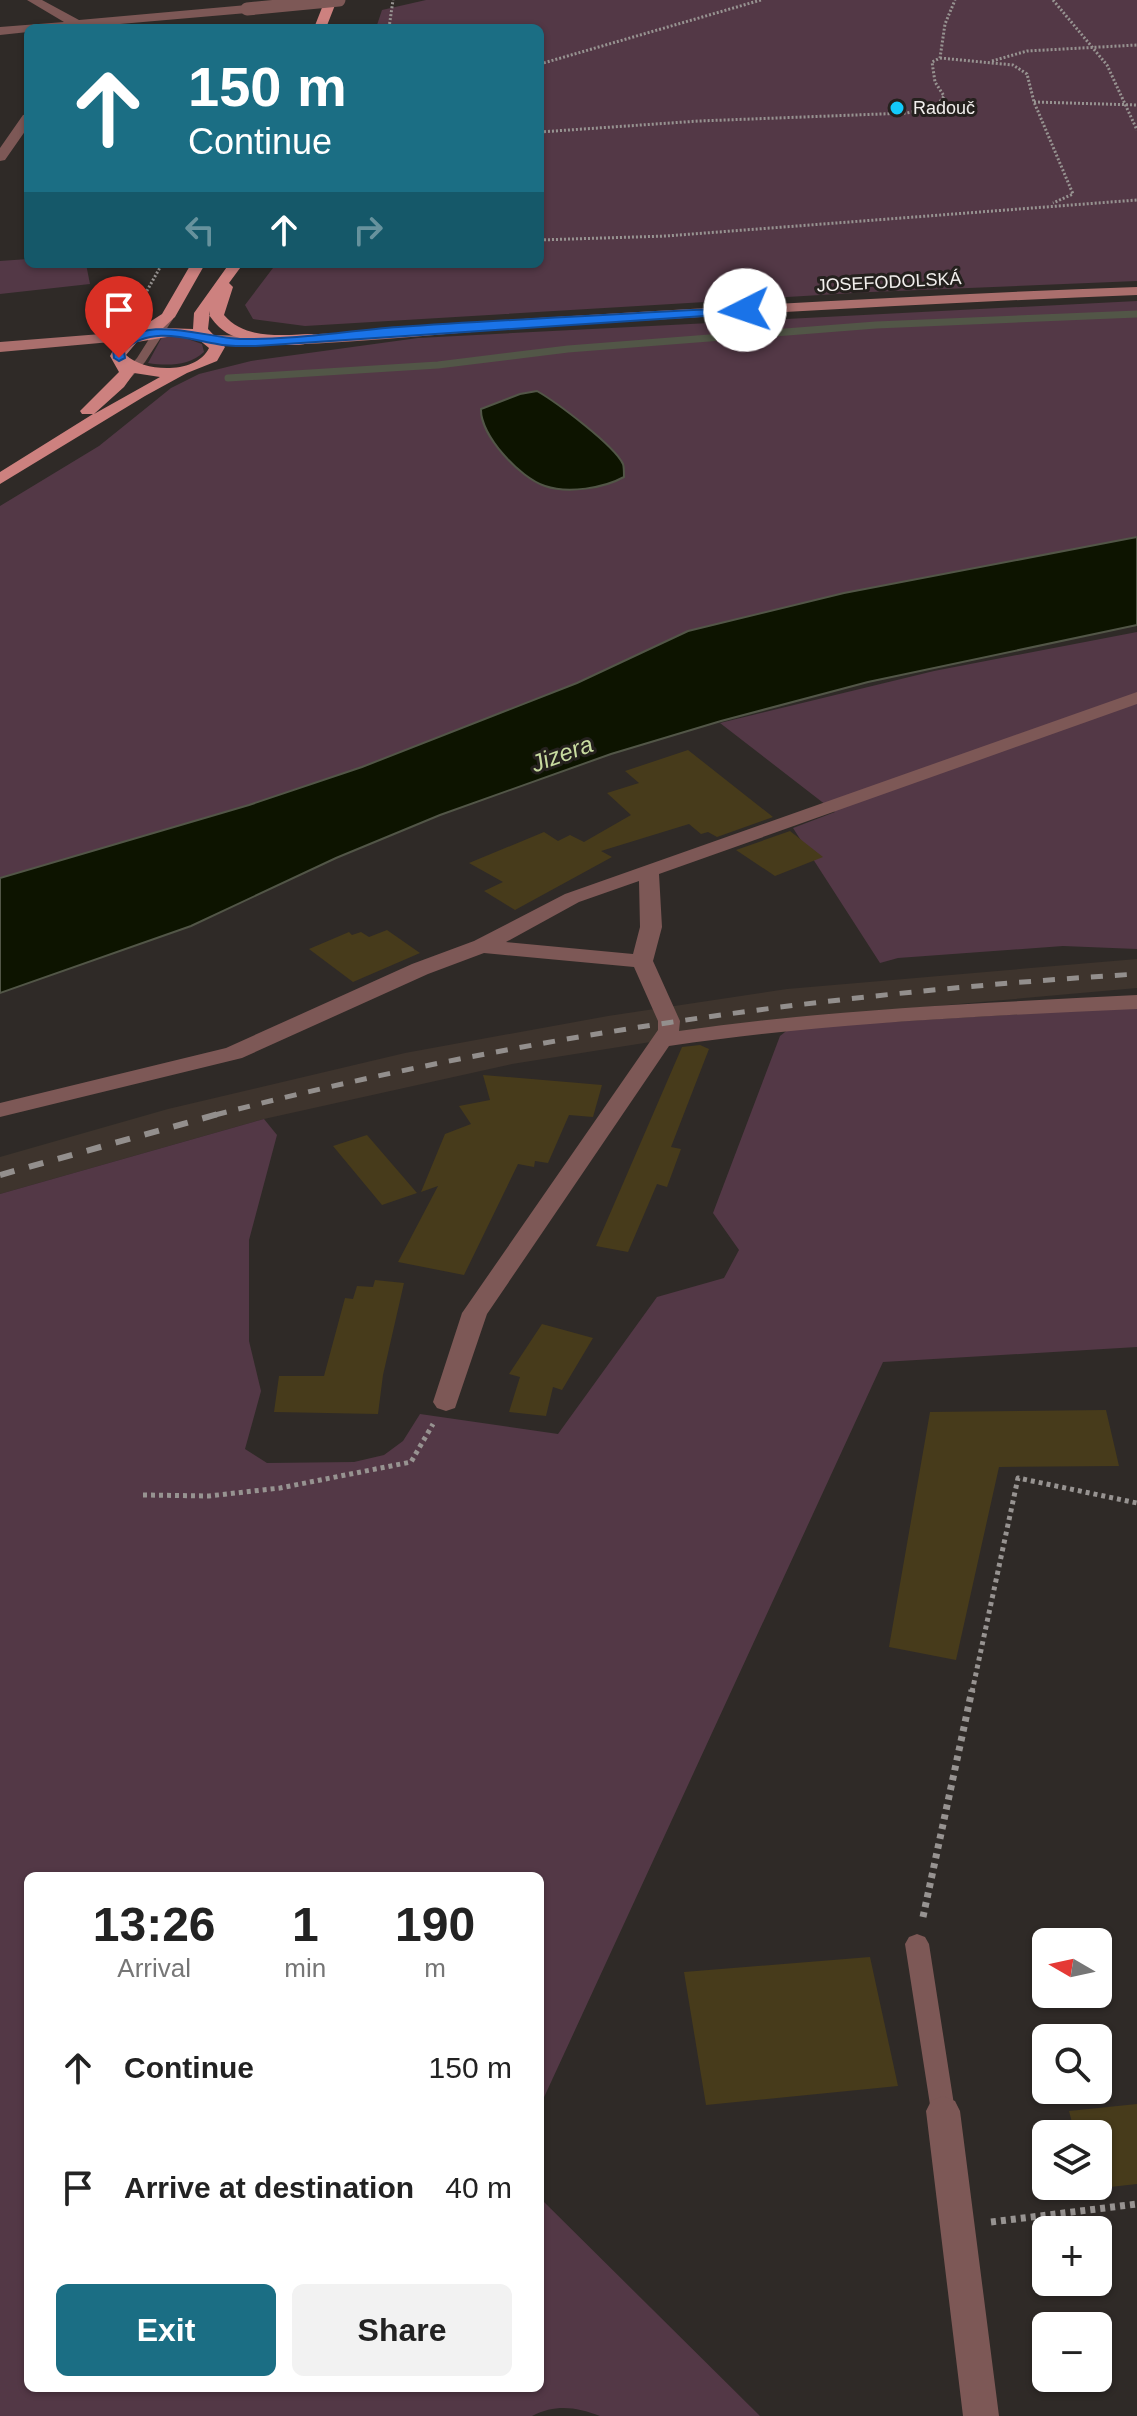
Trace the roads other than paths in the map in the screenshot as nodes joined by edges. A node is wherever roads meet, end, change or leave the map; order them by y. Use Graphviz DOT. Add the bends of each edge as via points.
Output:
graph roads {
  1 [pos="33,0"];
  2 [pos="331,0"];
  3 [pos="339,0"];
  4 [pos="75,23"];
  5 [pos="66,24"];
  6 [pos="85,24"];
  7 [pos="104,24"];
  8 [pos="322,24"];
  9 [pos="24,28"];
  10 [pos="0,31"];
  11 [pos="24,124"];
  12 [pos="0,157"];
  13 [pos="196,268"];
  14 [pos="233,268"];
  15 [pos="234,268"];
  16 [pos="1137,291"];
  17 [pos="147,335"];
  18 [pos="312,339"];
  19 [pos="211,340"];
  20 [pos="24,346"];
  21 [pos="0,347"];
  22 [pos="127,363"];
  23 [pos="194,367"];
  24 [pos="38,455"];
  25 [pos="0,479"];
  26 [pos="1137,698"];
  27 [pos="649,871"];
  28 [pos="482,946"];
  29 [pos="642,961"];
  30 [pos="1137,1002"];
  31 [pos="664,1040"];
  32 [pos="0,1110"];
  33 [pos="446,1402"];
  34 [pos="917,1944"];
  35 [pos="943,2111"];
  36 [pos="981,2416"];
  1 -- 4 [label="street"];
  2 -- 8 [label="main road"];
  3 -- 7 [label="street, bridge"];
  4 -- 5 [label="street"];
  4 -- 6 [label="street"];
  9 -- 10 [label="street"];
  11 -- 12 [label="street"];
  13 -- 17 [label="main road" via="168,317"];
  14 -- 19 [label="main road" via="199,318 200,330"];
  15 -- 18 [label="main road" via="217,309 223,324 261,338"];
  16 -- 18 [label="main road, JOSEFODOLSKÁ" via="899,300"];
  17 -- 19 [label="main road" via="188,332"];
  17 -- 20 [label="main road"];
  17 -- 22 [label="lane"];
  17 -- 22 [label="main road" via="120,347 118,353"];
  18 -- 19 [label="main road, JOSEFODOLSKÁ"];
  18 -- 23 [label="main road"];
  19 -- 23 [label="main road" via="216,354"];
  20 -- 21 [label="main road"];
  20 -- 22 [label="main road" via="101,353"];
  22 -- 23 [label="main road" via="160,371"];
  22 -- 24 [label="main road" via="119,384"];
  23 -- 24 [label="main road" via="148,388"];
  24 -- 25 [label="main road"];
  26 -- 27 [label="street"];
  27 -- 28 [label="street" via="572,898"];
  27 -- 29 [label="street" via="651,927"];
  28 -- 29 [label="street"];
  28 -- 32 [label="street" via="234,1053"];
  29 -- 31 [label="street" via="669,1021"];
  30 -- 31 [label="street" via="781,1023"];
  31 -- 33 [label="street" via="475,1313"];
  34 -- 35 [label="lane"];
  35 -- 36 [label="street"];
}
